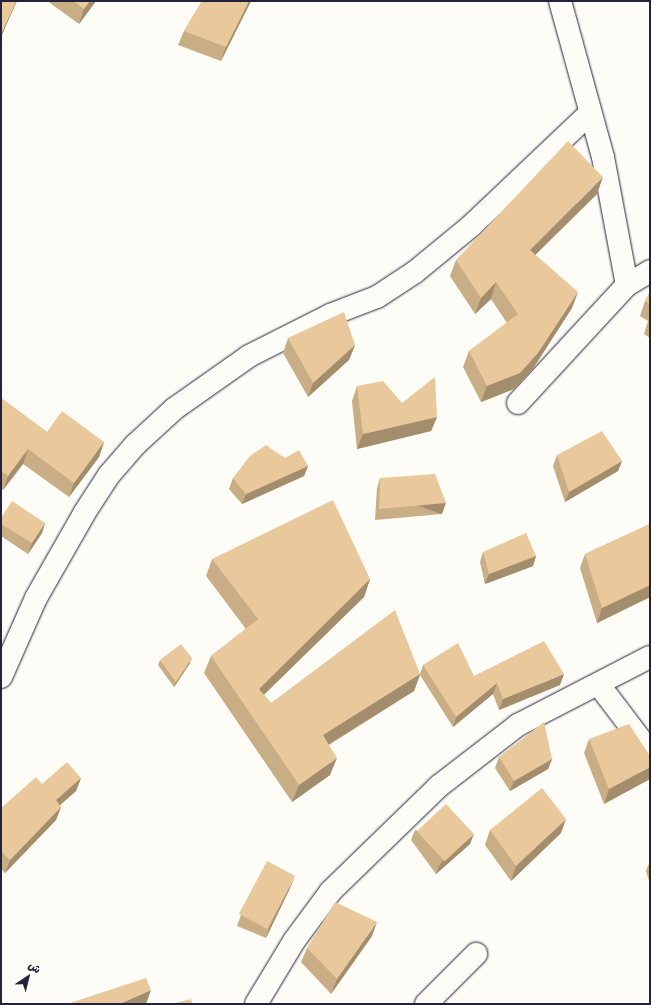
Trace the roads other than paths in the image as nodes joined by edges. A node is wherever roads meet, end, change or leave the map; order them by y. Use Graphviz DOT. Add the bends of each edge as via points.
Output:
graph roads {
  1 [pos="560,1"];
  2 [pos="590,113"];
  3 [pos="650,271"];
  4 [pos="627,285"];
  5 [pos="518,403"];
  6 [pos="650,658"];
  7 [pos="1,677"];
  8 [pos="599,685"];
  9 [pos="650,752"];
  10 [pos="476,954"];
  11 [pos="256,1004"];
  12 [pos="426,1004"];
  1 -- 2 [label="street"];
  2 -- 4 [label="street" via="603,157"];
  2 -- 7 [label="street" via="471,226 415,272 377,297 330,315 249,356 174,409 135,445 109,475 85,512 36,598"];
  3 -- 4 [label="street"];
  4 -- 5 [label="street"];
  6 -- 8 [label="street"];
  8 -- 9 [label="street"];
  8 -- 11 [label="street" via="518,725 476,755 390,829 331,891 294,941"];
  10 -- 12 [label="street"];
}
